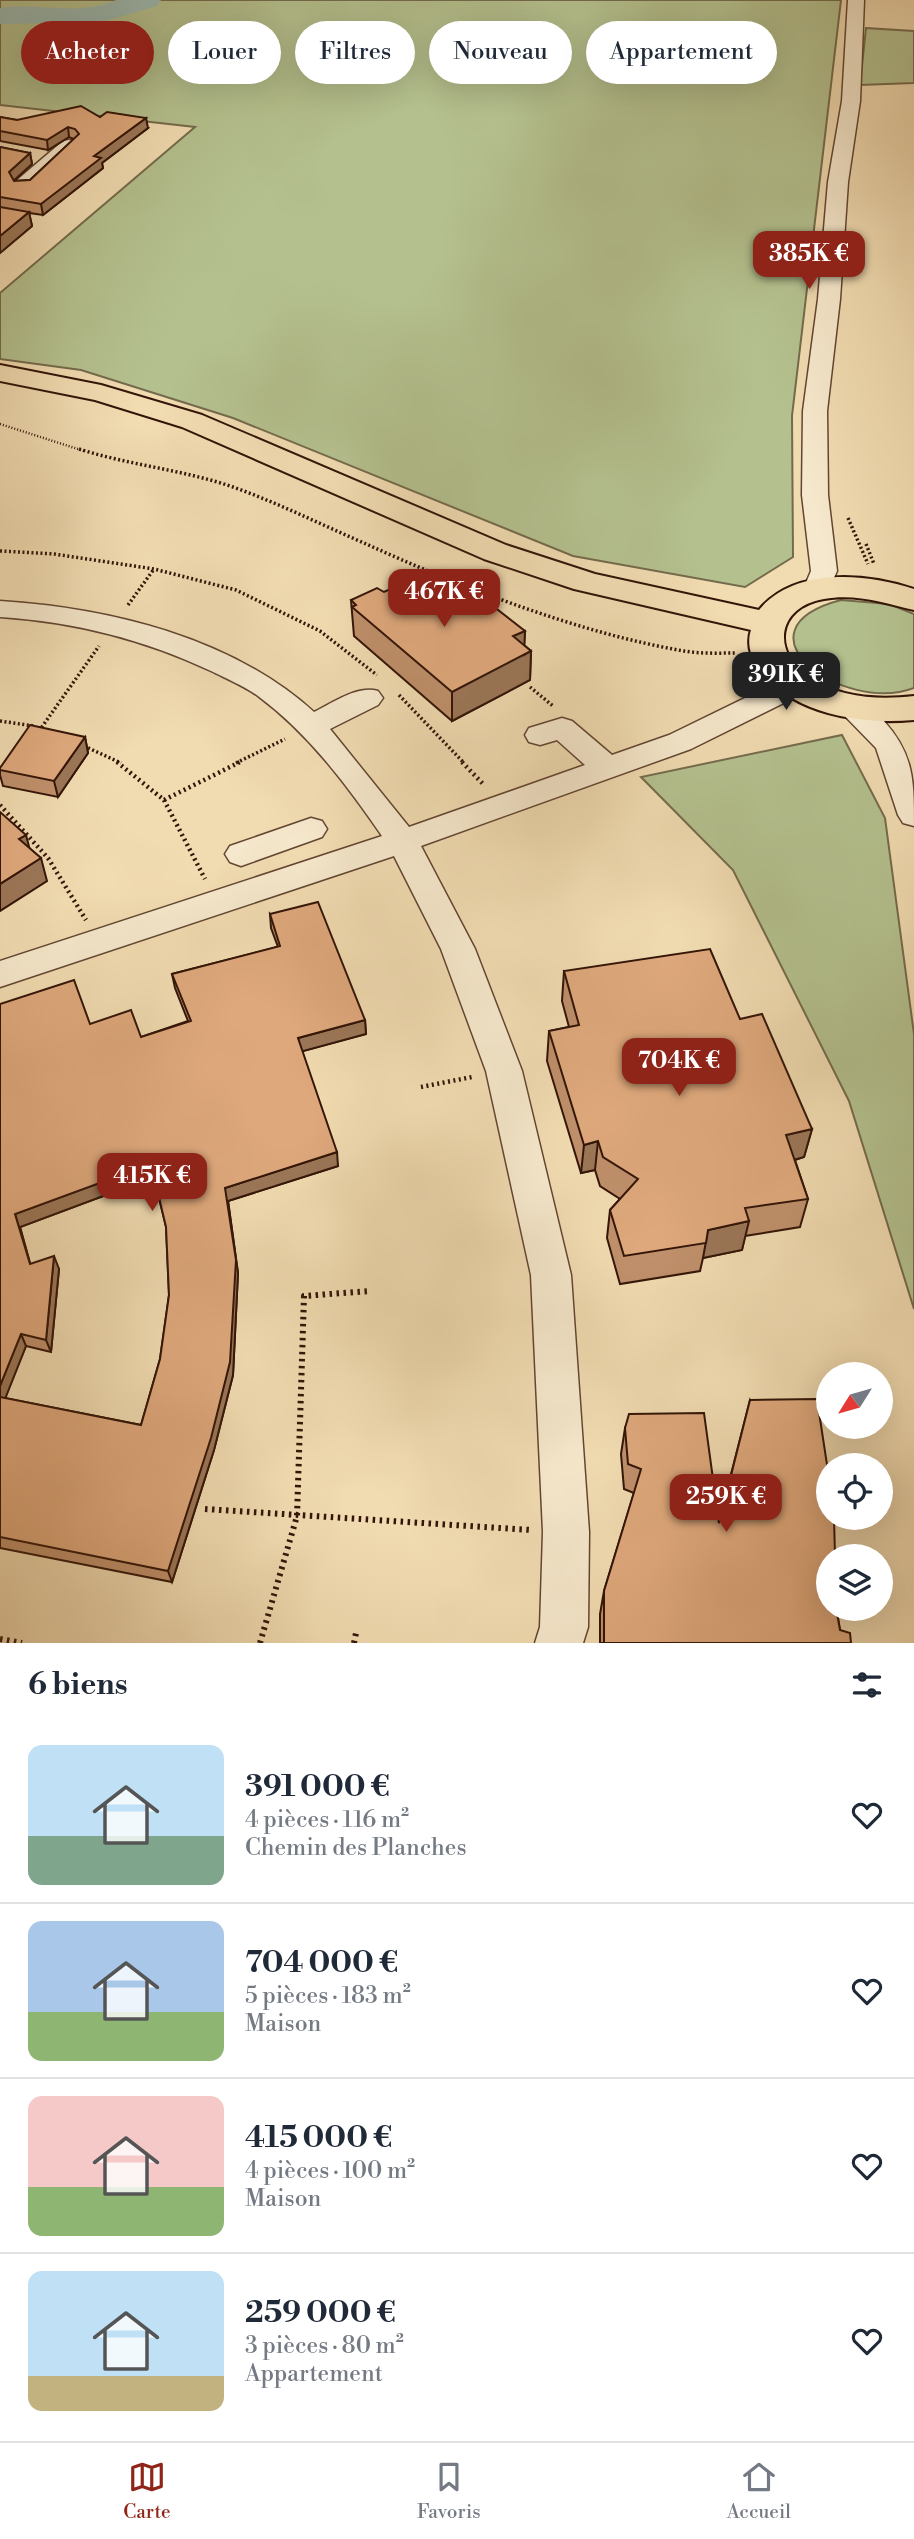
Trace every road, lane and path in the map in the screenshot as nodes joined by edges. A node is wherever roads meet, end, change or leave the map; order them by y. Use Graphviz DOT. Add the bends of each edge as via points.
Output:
graph roads {
  1 [pos="856,0"];
  2 [pos="69,145"];
  3 [pos="27,154"];
  4 [pos="53,159"];
  5 [pos="23,185"];
  6 [pos="0,373"];
  7 [pos="0,424"];
  8 [pos="845,511"];
  9 [pos="0,551"];
  10 [pos="816,590"];
  11 [pos="912,597"];
  12 [pos="0,609"];
  13 [pos="769,639"];
  14 [pos="796,685"];
  15 [pos="382,690"];
  16 [pos="852,708"];
  17 [pos="914,708"];
  18 [pos="0,720"];
  19 [pos="311,726"];
  20 [pos="42,728"];
  21 [pos="53,733"];
  22 [pos="540,735"];
  23 [pos="33,739"];
  24 [pos="75,743"];
  25 [pos="608,768"];
  26 [pos="164,800"];
  27 [pos="0,805"];
  28 [pos="499,806"];
  29 [pos="914,815"];
  30 [pos="311,829"];
  31 [pos="401,841"];
  32 [pos="241,855"];
  33 [pos="218,903"];
  34 [pos="97,942"];
  35 [pos="0,974"];
  36 [pos="504,1071"];
  37 [pos="421,1087"];
  38 [pos="370,1291"];
  39 [pos="205,1509"];
  40 [pos="297,1516"];
  41 [pos="566,1532"];
  42 [pos="356,1633"];
  43 [pos="0,1639"];
  44 [pos="22,1643"];
  45 [pos="260,1643"];
  46 [pos="354,1643"];
  47 [pos="559,1643"];
  1 -- 10 [label="street" via="851,100 815,411 815,495 824,571"];
  2 -- 4 [label="street"];
  3 -- 4 [label="street"];
  4 -- 5 [label="street"];
  6 -- 13 [label="main road" via="102,393 192,421 495,552"];
  7 -- 13 [label="path" via="120,462 240,489 497,597 619,637 687,652"];
  8 -- 11 [label="path" via="876,577"];
  9 -- 15 [label="path" via="154,569 236,590 320,631"];
  10 -- 11 [label="main road" via="874,588"];
  10 -- 13 [label="main road" via="786,603"];
  12 -- 19 [label="street" via="114,625 180,645 266,688"];
  13 -- 14 [label="main road" via="779,670"];
  14 -- 16 [label="main road"];
  14 -- 25 [label="street" via="680,742"];
  15 -- 19 [label="street"];
  15 -- 28 [label="path" via="472,770"];
  16 -- 17 [label="main road"];
  16 -- 29 [label="street" via="890,744"];
  18 -- 20 [label="path"];
  19 -- 26 [label="path"];
  19 -- 31 [label="street" via="361,783"];
  20 -- 21 [label="path"];
  20 -- 23 [label="path"];
  22 -- 25 [label="street" via="562,728"];
  24 -- 26 [label="path" via="120,763"];
  25 -- 28 [label="street"];
  26 -- 33 [label="path"];
  27 -- 34 [label="path" via="31,834 69,886"];
  28 -- 31 [label="street"];
  30 -- 32 [label="street"];
  31 -- 33 [label="street"];
  31 -- 36 [label="street" via="458,949"];
  33 -- 34 [label="street"];
  34 -- 35 [label="street"];
  36 -- 37 [label="path"];
  36 -- 41 [label="street" via="551,1275"];
  38 -- 40 [label="path" via="304,1296"];
  39 -- 40 [label="path"];
  40 -- 41 [label="path"];
  40 -- 45 [label="path"];
  41 -- 47 [label="street" via="564,1627"];
  42 -- 46 [label="path"];
  43 -- 44 [label="path"];
}
